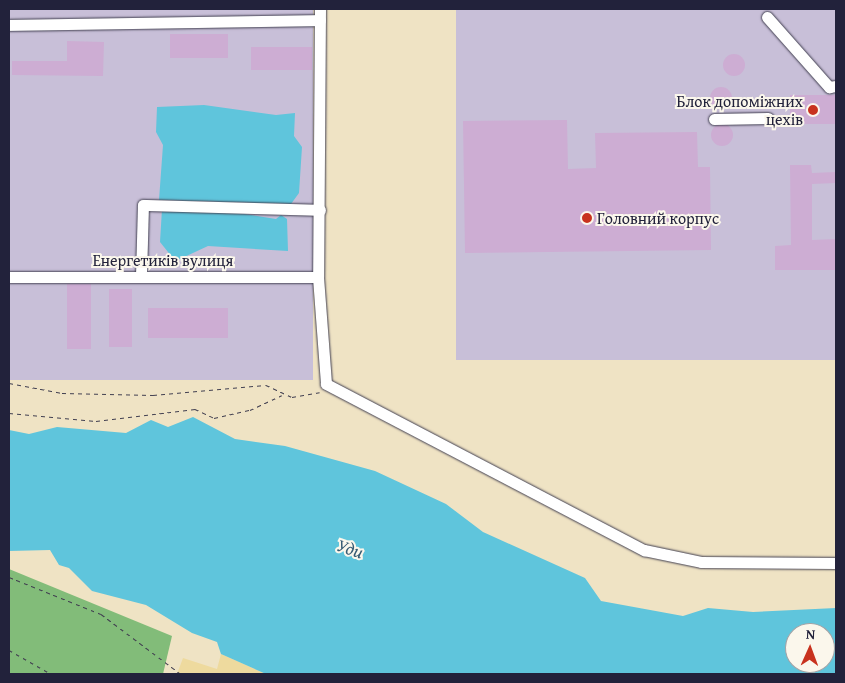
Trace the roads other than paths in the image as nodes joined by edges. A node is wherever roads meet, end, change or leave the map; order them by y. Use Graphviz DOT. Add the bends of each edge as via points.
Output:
graph roads {
  1 [pos="320,14"];
  2 [pos="767,17"];
  3 [pos="9,26"];
  4 [pos="836,86"];
  5 [pos="768,118"];
  6 [pos="714,119"];
  7 [pos="320,210"];
  8 [pos="141,276"];
  9 [pos="9,277"];
  10 [pos="318,277"];
  11 [pos="836,563"];
  1 -- 3 [label="street"];
  1 -- 7 [label="street"];
  2 -- 4 [label="street" via="829,87"];
  5 -- 6 [label="street"];
  7 -- 8 [label="street" via="143,205"];
  7 -- 10 [label="street"];
  8 -- 9 [label="street, Енергетиків вулиця"];
  8 -- 10 [label="street, Енергетиків вулиця"];
  10 -- 11 [label="street" via="321,372 329,387 644,550 701,562"];
}
